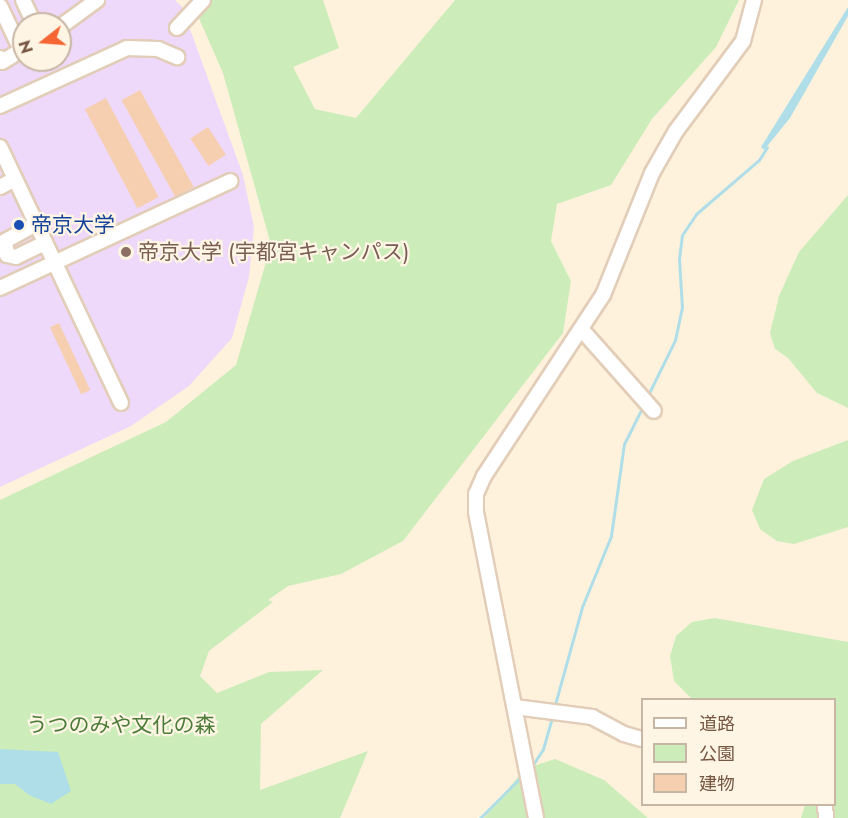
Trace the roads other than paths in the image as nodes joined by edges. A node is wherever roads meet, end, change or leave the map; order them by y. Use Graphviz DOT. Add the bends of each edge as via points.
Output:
graph roads {
  1 [pos="97,0"];
  2 [pos="203,0"];
  3 [pos="754,0"];
  4 [pos="0,6"];
  5 [pos="72,18"];
  6 [pos="12,28"];
  7 [pos="177,28"];
  8 [pos="12,56"];
  9 [pos="177,57"];
  10 [pos="0,58"];
  11 [pos="0,106"];
  12 [pos="0,147"];
  13 [pos="15,179"];
  14 [pos="230,181"];
  15 [pos="0,187"];
  16 [pos="36,224"];
  17 [pos="45,243"];
  18 [pos="54,262"];
  19 [pos="0,288"];
  20 [pos="582,330"];
  21 [pos="121,403"];
  22 [pos="654,411"];
  23 [pos="515,707"];
  24 [pos="641,739"];
  25 [pos="536,818"];
  1 -- 5 [label="street"];
  2 -- 7 [label="street"];
  3 -- 20 [label="street" via="743,41 676,131 652,173 614,272"];
  4 -- 6 [label="street"];
  8 -- 10 [label="street" via="2,62"];
  9 -- 11 [label="street" via="158,49 127,48"];
  12 -- 13 [label="street"];
  13 -- 15 [label="street"];
  13 -- 16 [label="street"];
  14 -- 18 [label="street"];
  16 -- 17 [label="street"];
  16 -- 17 [label="street" via="5,241 7,255 16,257"];
  17 -- 18 [label="street"];
  18 -- 19 [label="street"];
  18 -- 21 [label="street"];
  20 -- 22 [label="street"];
  20 -- 23 [label="street" via="483,476 476,494 476,512"];
  23 -- 24 [label="street" via="592,717"];
  23 -- 25 [label="street"];
}
